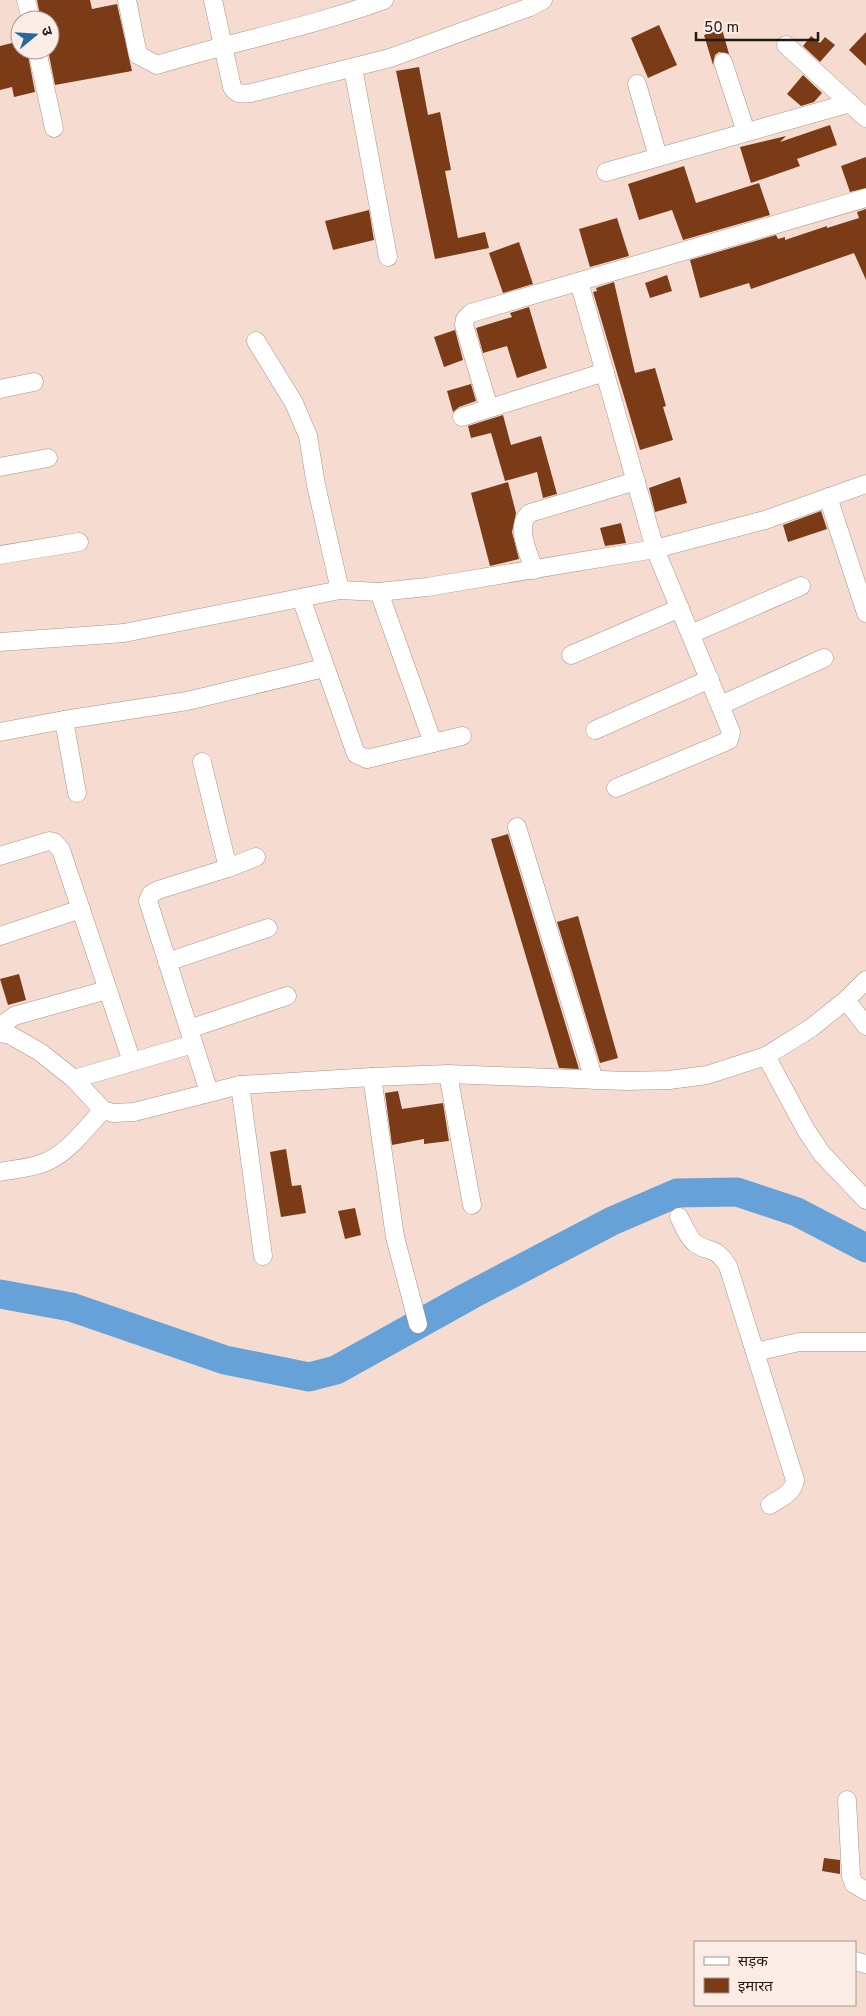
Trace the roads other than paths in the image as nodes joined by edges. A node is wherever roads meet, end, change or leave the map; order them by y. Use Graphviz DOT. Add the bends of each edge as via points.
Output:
graph roads {
  1 [pos="127,0"];
  2 [pos="213,0"];
  3 [pos="384,0"];
  4 [pos="543,0"];
  5 [pos="343,7"];
  6 [pos="223,45"];
  7 [pos="786,45"];
  8 [pos="39,60"];
  9 [pos="723,62"];
  10 [pos="353,68"];
  11 [pos="637,84"];
  12 [pos="850,103"];
  13 [pos="866,118"];
  14 [pos="54,128"];
  15 [pos="746,132"];
  16 [pos="658,157"];
  17 [pos="606,172"];
  18 [pos="866,198"];
  19 [pos="388,257"];
  20 [pos="579,282"];
  21 [pos="256,341"];
  22 [pos="605,372"];
  23 [pos="34,382"];
  24 [pos="0,389"];
  25 [pos="489,408"];
  26 [pos="462,417"];
  27 [pos="48,458"];
  28 [pos="0,467"];
  29 [pos="636,481"];
  30 [pos="866,484"];
  31 [pos="828,498"];
  32 [pos="79,542"];
  33 [pos="655,550"];
  34 [pos="0,555"];
  35 [pos="534,570"];
  36 [pos="801,586"];
  37 [pos="340,590"];
  38 [pos="379,592"];
  39 [pos="301,598"];
  40 [pos="680,608"];
  41 [pos="866,613"];
  42 [pos="691,634"];
  43 [pos="0,642"];
  44 [pos="571,655"];
  45 [pos="824,658"];
  46 [pos="324,668"];
  47 [pos="710,679"];
  48 [pos="721,705"];
  49 [pos="64,720"];
  50 [pos="595,730"];
  51 [pos="0,732"];
  52 [pos="462,736"];
  53 [pos="433,743"];
  54 [pos="202,762"];
  55 [pos="616,788"];
  56 [pos="77,793"];
  57 [pos="517,827"];
  58 [pos="0,856"];
  59 [pos="256,857"];
  60 [pos="228,868"];
  61 [pos="81,909"];
  62 [pos="268,928"];
  63 [pos="0,936"];
  64 [pos="167,962"];
  65 [pos="866,980"];
  66 [pos="107,990"];
  67 [pos="287,996"];
  68 [pos="846,1000"];
  69 [pos="866,1026"];
  70 [pos="0,1027"];
  71 [pos="0,1033"];
  72 [pos="191,1037"];
  73 [pos="766,1056"];
  74 [pos="132,1062"];
  75 [pos="448,1074"];
  76 [pos="372,1077"];
  77 [pos="74,1079"];
  78 [pos="594,1080"];
  79 [pos="240,1085"];
  80 [pos="209,1092"];
  81 [pos="103,1110"];
  82 [pos="0,1172"];
  83 [pos="866,1200"];
  84 [pos="472,1205"];
  85 [pos="679,1217"];
  86 [pos="263,1256"];
  87 [pos="418,1324"];
  88 [pos="866,1342"];
  89 [pos="755,1352"];
  90 [pos="770,1505"];
  91 [pos="847,1800"];
  92 [pos="866,1891"];
  1 -- 6 [label="street" via="138,55 157,65"];
  2 -- 6 [label="street"];
  3 -- 5 [label="street"];
  4 -- 10 [label="street" via="390,58"];
  5 -- 6 [label="street" via="278,33"];
  6 -- 10 [label="street" via="232,87 241,94"];
  7 -- 12 [label="street"];
  8 -- 14 [label="street"];
  9 -- 15 [label="street"];
  10 -- 19 [label="street"];
  11 -- 16 [label="street"];
  12 -- 13 [label="street"];
  12 -- 15 [label="street"];
  15 -- 16 [label="street"];
  16 -- 17 [label="street"];
  18 -- 20 [label="street"];
  20 -- 22 [label="street"];
  20 -- 25 [label="street" via="471,313 465,320"];
  21 -- 37 [label="street" via="294,404 308,436"];
  22 -- 25 [label="street"];
  22 -- 29 [label="street"];
  23 -- 24 [label="street"];
  25 -- 26 [label="street"];
  27 -- 28 [label="street"];
  29 -- 33 [label="street"];
  29 -- 35 [label="street" via="530,512 522,523"];
  30 -- 31 [label="street"];
  31 -- 33 [label="street" via="765,520"];
  31 -- 41 [label="street"];
  32 -- 34 [label="street"];
  33 -- 35 [label="street"];
  33 -- 40 [label="street"];
  35 -- 38 [label="street" via="427,588"];
  36 -- 42 [label="street"];
  37 -- 38 [label="street"];
  37 -- 39 [label="street"];
  38 -- 53 [label="street"];
  39 -- 43 [label="street" via="124,633"];
  39 -- 46 [label="street"];
  40 -- 42 [label="street"];
  40 -- 44 [label="street"];
  42 -- 47 [label="street"];
  45 -- 48 [label="street"];
  46 -- 49 [label="street" via="187,701"];
  46 -- 53 [label="street" via="352,749 361,758"];
  47 -- 48 [label="street"];
  47 -- 50 [label="street"];
  48 -- 55 [label="street" via="730,726 729,740"];
  49 -- 51 [label="street"];
  49 -- 56 [label="street"];
  52 -- 53 [label="street"];
  54 -- 60 [label="street"];
  57 -- 78 [label="street"];
  58 -- 61 [label="street" via="42,842 54,842 61,850"];
  59 -- 60 [label="street"];
  60 -- 64 [label="street" via="150,894 148,901"];
  61 -- 63 [label="street"];
  61 -- 66 [label="street"];
  62 -- 64 [label="street"];
  64 -- 72 [label="street"];
  65 -- 68 [label="street"];
  66 -- 70 [label="street" via="14,1016"];
  66 -- 74 [label="street"];
  67 -- 72 [label="street"];
  68 -- 69 [label="street"];
  68 -- 73 [label="street" via="811,1028"];
  71 -- 77 [label="street" via="22,1041"];
  72 -- 74 [label="street"];
  72 -- 80 [label="street"];
  73 -- 78 [label="street" via="690,1078"];
  73 -- 83 [label="street" via="822,1154"];
  74 -- 77 [label="street"];
  75 -- 76 [label="street"];
  75 -- 78 [label="street"];
  75 -- 84 [label="street"];
  76 -- 79 [label="street"];
  76 -- 87 [label="street" via="395,1237"];
  77 -- 81 [label="street"];
  79 -- 80 [label="street"];
  79 -- 86 [label="street"];
  80 -- 81 [label="street" via="134,1112"];
  81 -- 82 [label="street" via="55,1158"];
  85 -- 89 [label="street" via="691,1239 698,1245 715,1250 728,1266"];
  88 -- 89 [label="street" via="799,1342"];
  89 -- 90 [label="street" via="795,1480 789,1492"];
  91 -- 92 [label="street" via="851,1876 854,1884"];
}
